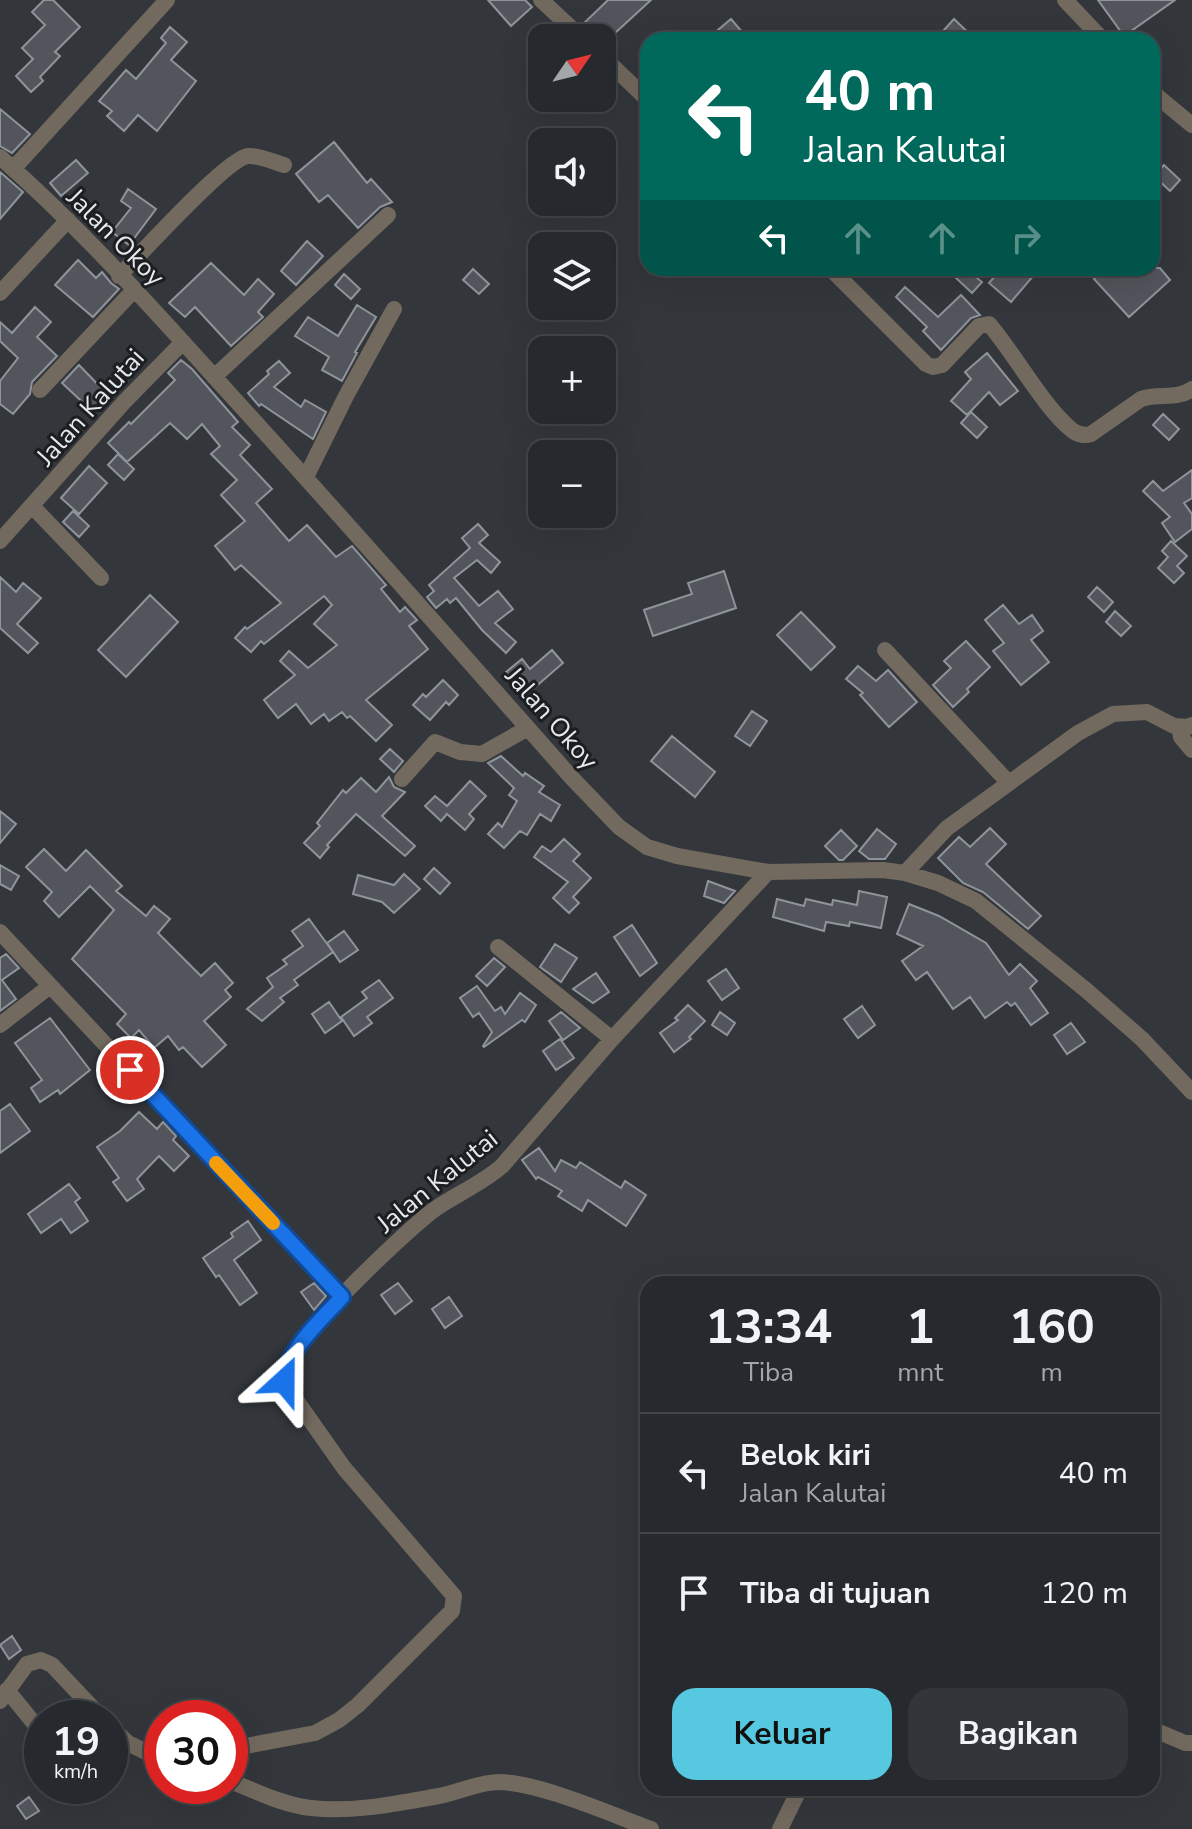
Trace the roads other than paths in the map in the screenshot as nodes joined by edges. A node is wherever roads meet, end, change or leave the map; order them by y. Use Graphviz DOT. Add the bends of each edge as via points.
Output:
graph roads {
  1 [pos="167,0"];
  2 [pos="541,0"];
  3 [pos="1065,0"];
  4 [pos="567,24"];
  5 [pos="1095,32"];
  6 [pos="616,69"];
  7 [pos="640,92"];
  8 [pos="1160,99"];
  9 [pos="1192,125"];
  10 [pos="0,157"];
  11 [pos="284,165"];
  12 [pos="13,169"];
  13 [pos="388,215"];
  14 [pos="68,220"];
  15 [pos="119,276"];
  16 [pos="838,276"];
  17 [pos="134,290"];
  18 [pos="0,293"];
  19 [pos="394,309"];
  20 [pos="183,342"];
  21 [pos="214,377"];
  22 [pos="1192,389"];
  23 [pos="40,390"];
  24 [pos="306,477"];
  25 [pos="32,506"];
  26 [pos="0,541"];
  27 [pos="101,578"];
  28 [pos="885,650"];
  29 [pos="1186,726"];
  30 [pos="528,728"];
  31 [pos="1192,750"];
  32 [pos="402,779"];
  33 [pos="1008,782"];
  34 [pos="768,872"];
  35 [pos="905,873"];
  36 [pos="0,932"];
  37 [pos="498,947"];
  38 [pos="50,986"];
  39 [pos="0,1025"];
  40 [pos="612,1039"];
  41 [pos="1192,1092"];
  42 [pos="342,1297"];
  43 [pos="4,1696"];
  44 [pos="85,1700"];
  45 [pos="24,1715"];
  46 [pos="1160,1732"];
  47 [pos="1192,1743"];
  48 [pos="248,1746"];
  49 [pos="248,1788"];
  50 [pos="796,1796"];
  51 [pos="651,1829"];
  52 [pos="780,1829"];
  1 -- 12 [label="street"];
  2 -- 4 [label="street"];
  3 -- 5 [label="street"];
  6 -- 7 [label="street"];
  8 -- 9 [label="street"];
  10 -- 12 [label="street, Jalan Okoy"];
  11 -- 15 [label="street" via="242,157"];
  12 -- 14 [label="street, Jalan Okoy"];
  13 -- 21 [label="street"];
  14 -- 15 [label="street, Jalan Okoy"];
  14 -- 18 [label="street"];
  15 -- 17 [label="street, Jalan Okoy"];
  16 -- 22 [label="street" via="933,367 942,365 979,326 989,324 1053,408 1083,436 1150,395 1172,398"];
  17 -- 20 [label="street, Jalan Okoy"];
  17 -- 23 [label="street"];
  19 -- 24 [label="street"];
  20 -- 21 [label="street, Jalan Okoy"];
  20 -- 25 [label="street, Jalan Kalutai"];
  21 -- 24 [label="street, Jalan Okoy"];
  24 -- 30 [label="street, Jalan Okoy"];
  25 -- 26 [label="street, Jalan Kalutai"];
  25 -- 27 [label="street"];
  28 -- 33 [label="street"];
  29 -- 31 [label="street" via="1181,737"];
  29 -- 33 [label="street" via="1147,712 1113,714"];
  30 -- 32 [label="street" via="482,754 435,742"];
  30 -- 34 [label="street, Jalan Okoy" via="599,808 647,847"];
  33 -- 35 [label="street" via="947,828"];
  34 -- 35 [label="street, Jalan Okoy"];
  34 -- 40 [label="street, Jalan Kalutai"];
  35 -- 41 [label="street, Jalan Okoy" via="976,901 1035,946 1142,1039"];
  36 -- 38 [label="street"];
  37 -- 40 [label="street"];
  38 -- 39 [label="street"];
  38 -- 42 [label="street"];
  40 -- 42 [label="street, Jalan Kalutai" via="502,1166 415,1225"];
  42 -- 48 [label="street, Jalan Kalutai" via="291,1358 284,1381 344,1468 454,1596 452,1611 339,1720 315,1733"];
  43 -- 44 [label="street" via="27,1664 41,1660"];
  43 -- 45 [label="street"];
  46 -- 47 [label="street"];
  49 -- 51 [label="street" via="313,1809 366,1807 508,1783"];
  50 -- 52 [label="street"];
}
